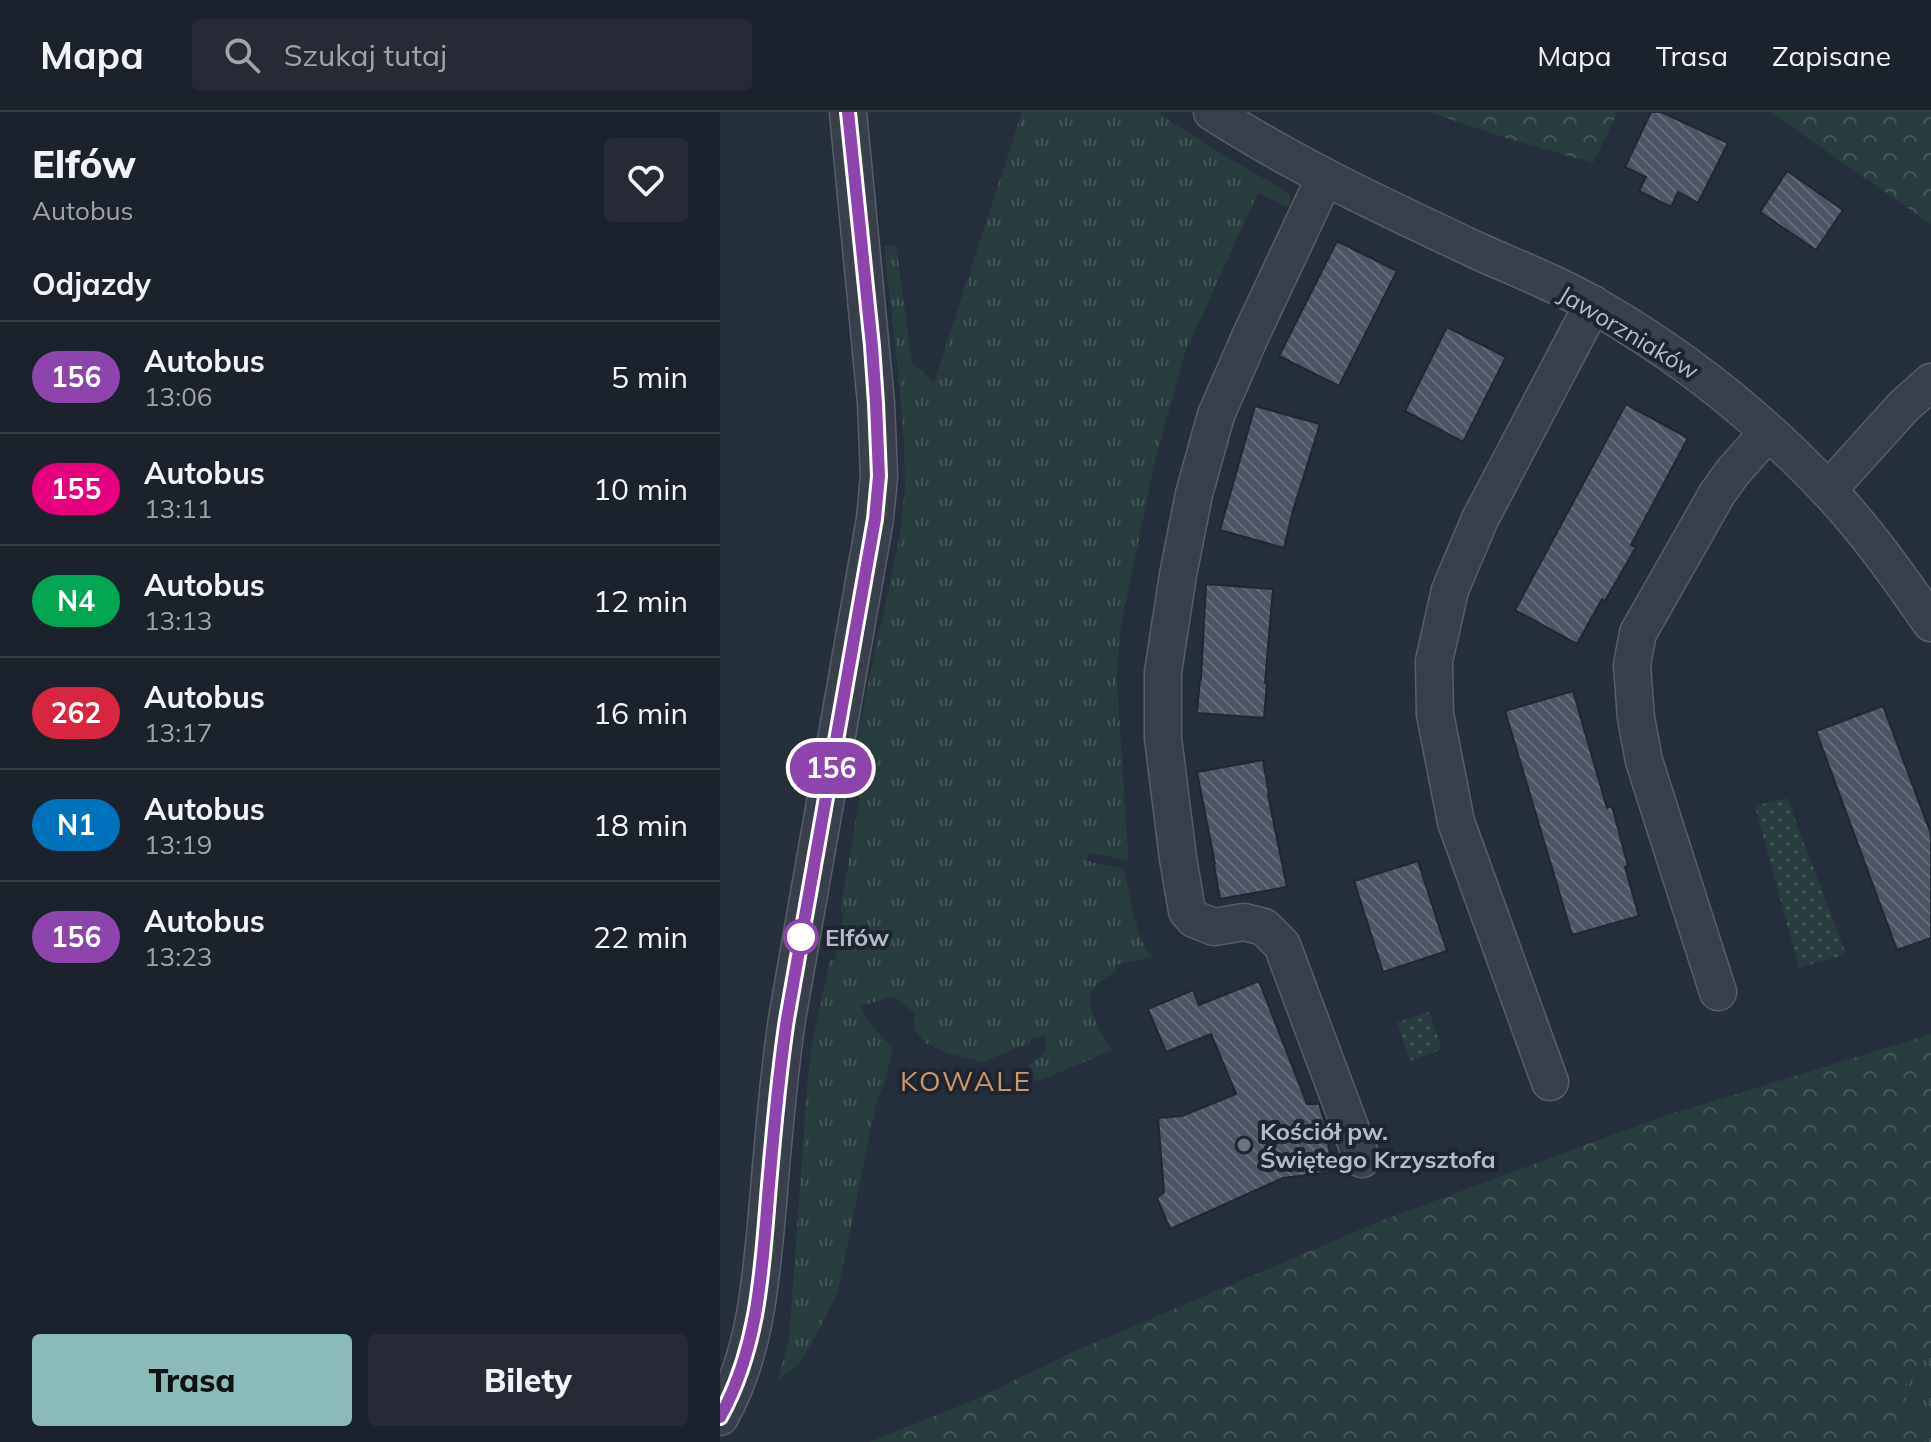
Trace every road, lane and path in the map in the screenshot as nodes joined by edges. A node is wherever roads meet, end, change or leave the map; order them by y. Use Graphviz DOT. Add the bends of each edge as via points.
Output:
graph roads {
  1 [pos="848,112"];
  2 [pos="1212,112"];
  3 [pos="1325,177"];
  4 [pos="1593,304"];
  5 [pos="1931,382"];
  6 [pos="1768,432"];
  7 [pos="1828,490"];
  8 [pos="1931,623"];
  9 [pos="1718,992"];
  10 [pos="1550,1082"];
  11 [pos="1362,1159"];
  12 [pos="720,1417"];
  1 -- 12 [label="street" via="876,403 875,519 787,1019 754,1328 739,1380"];
  2 -- 3 [label="street, Jaworzniaków"];
  3 -- 4 [label="street, Jaworzniaków"];
  3 -- 11 [label="street" via="1216,415 1178,575 1163,672 1163,738 1187,911 1214,927 1244,922 1264,927 1282,945"];
  4 -- 6 [label="street, Jaworzniaków" via="1661,346"];
  4 -- 10 [label="street" via="1480,519 1450,590 1434,661 1435,714 1456,822"];
  5 -- 7 [label="street"];
  6 -- 7 [label="street, Jaworzniaków"];
  6 -- 9 [label="street" via="1717,494 1638,633 1632,665 1644,761"];
  7 -- 8 [label="street, Jaworzniaków"];
}
